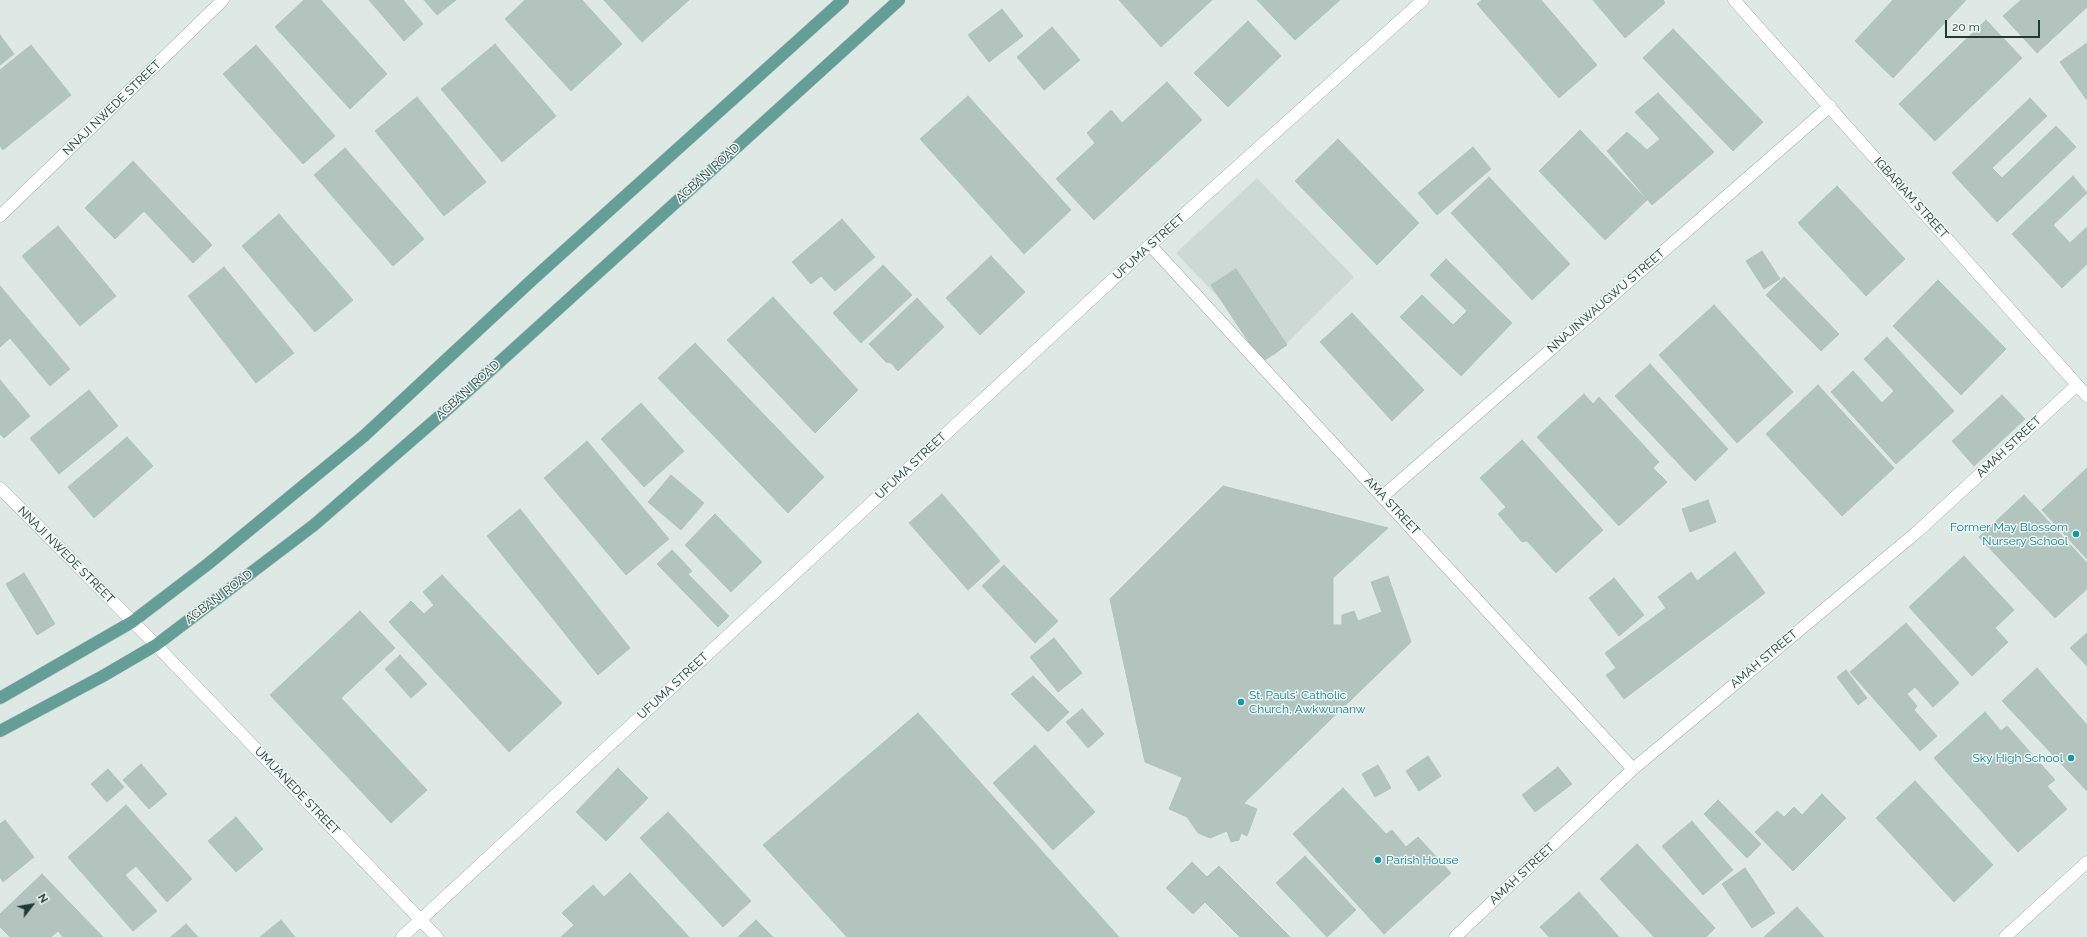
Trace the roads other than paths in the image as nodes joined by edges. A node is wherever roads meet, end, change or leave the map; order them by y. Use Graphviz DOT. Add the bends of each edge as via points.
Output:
graph roads {
  1 [pos="223,0"];
  2 [pos="843,0"];
  3 [pos="899,0"];
  4 [pos="1423,0"];
  5 [pos="1734,0"];
  6 [pos="1830,106"];
  7 [pos="0,216"];
  8 [pos="1150,245"];
  9 [pos="2077,385"];
  10 [pos="2087,396"];
  11 [pos="0,488"];
  12 [pos="1383,496"];
  13 [pos="132,622"];
  14 [pos="156,645"];
  15 [pos="0,698"];
  16 [pos="0,731"];
  17 [pos="1633,769"];
  18 [pos="2087,862"];
  19 [pos="420,919"];
  20 [pos="402,937"];
  21 [pos="437,937"];
  22 [pos="1455,937"];
  23 [pos="2005,937"];
  1 -- 7 [label="street, NNAJI NWEDE STREET"];
  2 -- 13 [label="main road" via="532,280 364,436 208,564"];
  3 -- 14 [label="main road, AGBANI ROAD" via="450,407 314,525"];
  4 -- 8 [label="street, UFUMA STREET"];
  5 -- 6 [label="street, IGBARIAM STREET"];
  6 -- 9 [label="street, IGBARIAM STREET"];
  6 -- 12 [label="street, NNAJINWAUGWU STREET"];
  8 -- 12 [label="street, AMA STREET"];
  8 -- 19 [label="street, UFUMA STREET"];
  9 -- 10 [label="street, IGBARIAM STREET"];
  9 -- 17 [label="street, AMAH STREET" via="1917,532"];
  11 -- 13 [label="street, NNAJI NWEDE STREET"];
  12 -- 17 [label="street, AMA STREET"];
  13 -- 14 [label="street, NNAJI NWEDE STREET"];
  13 -- 15 [label="main road"];
  14 -- 16 [label="main road, AGBANI ROAD"];
  14 -- 19 [label="street, UMUANEDE STREET"];
  17 -- 22 [label="street, AMAH STREET"];
  18 -- 23 [label="street"];
  19 -- 20 [label="street, UFUMA STREET"];
  19 -- 21 [label="street, UMUANEDE STREET"];
}
